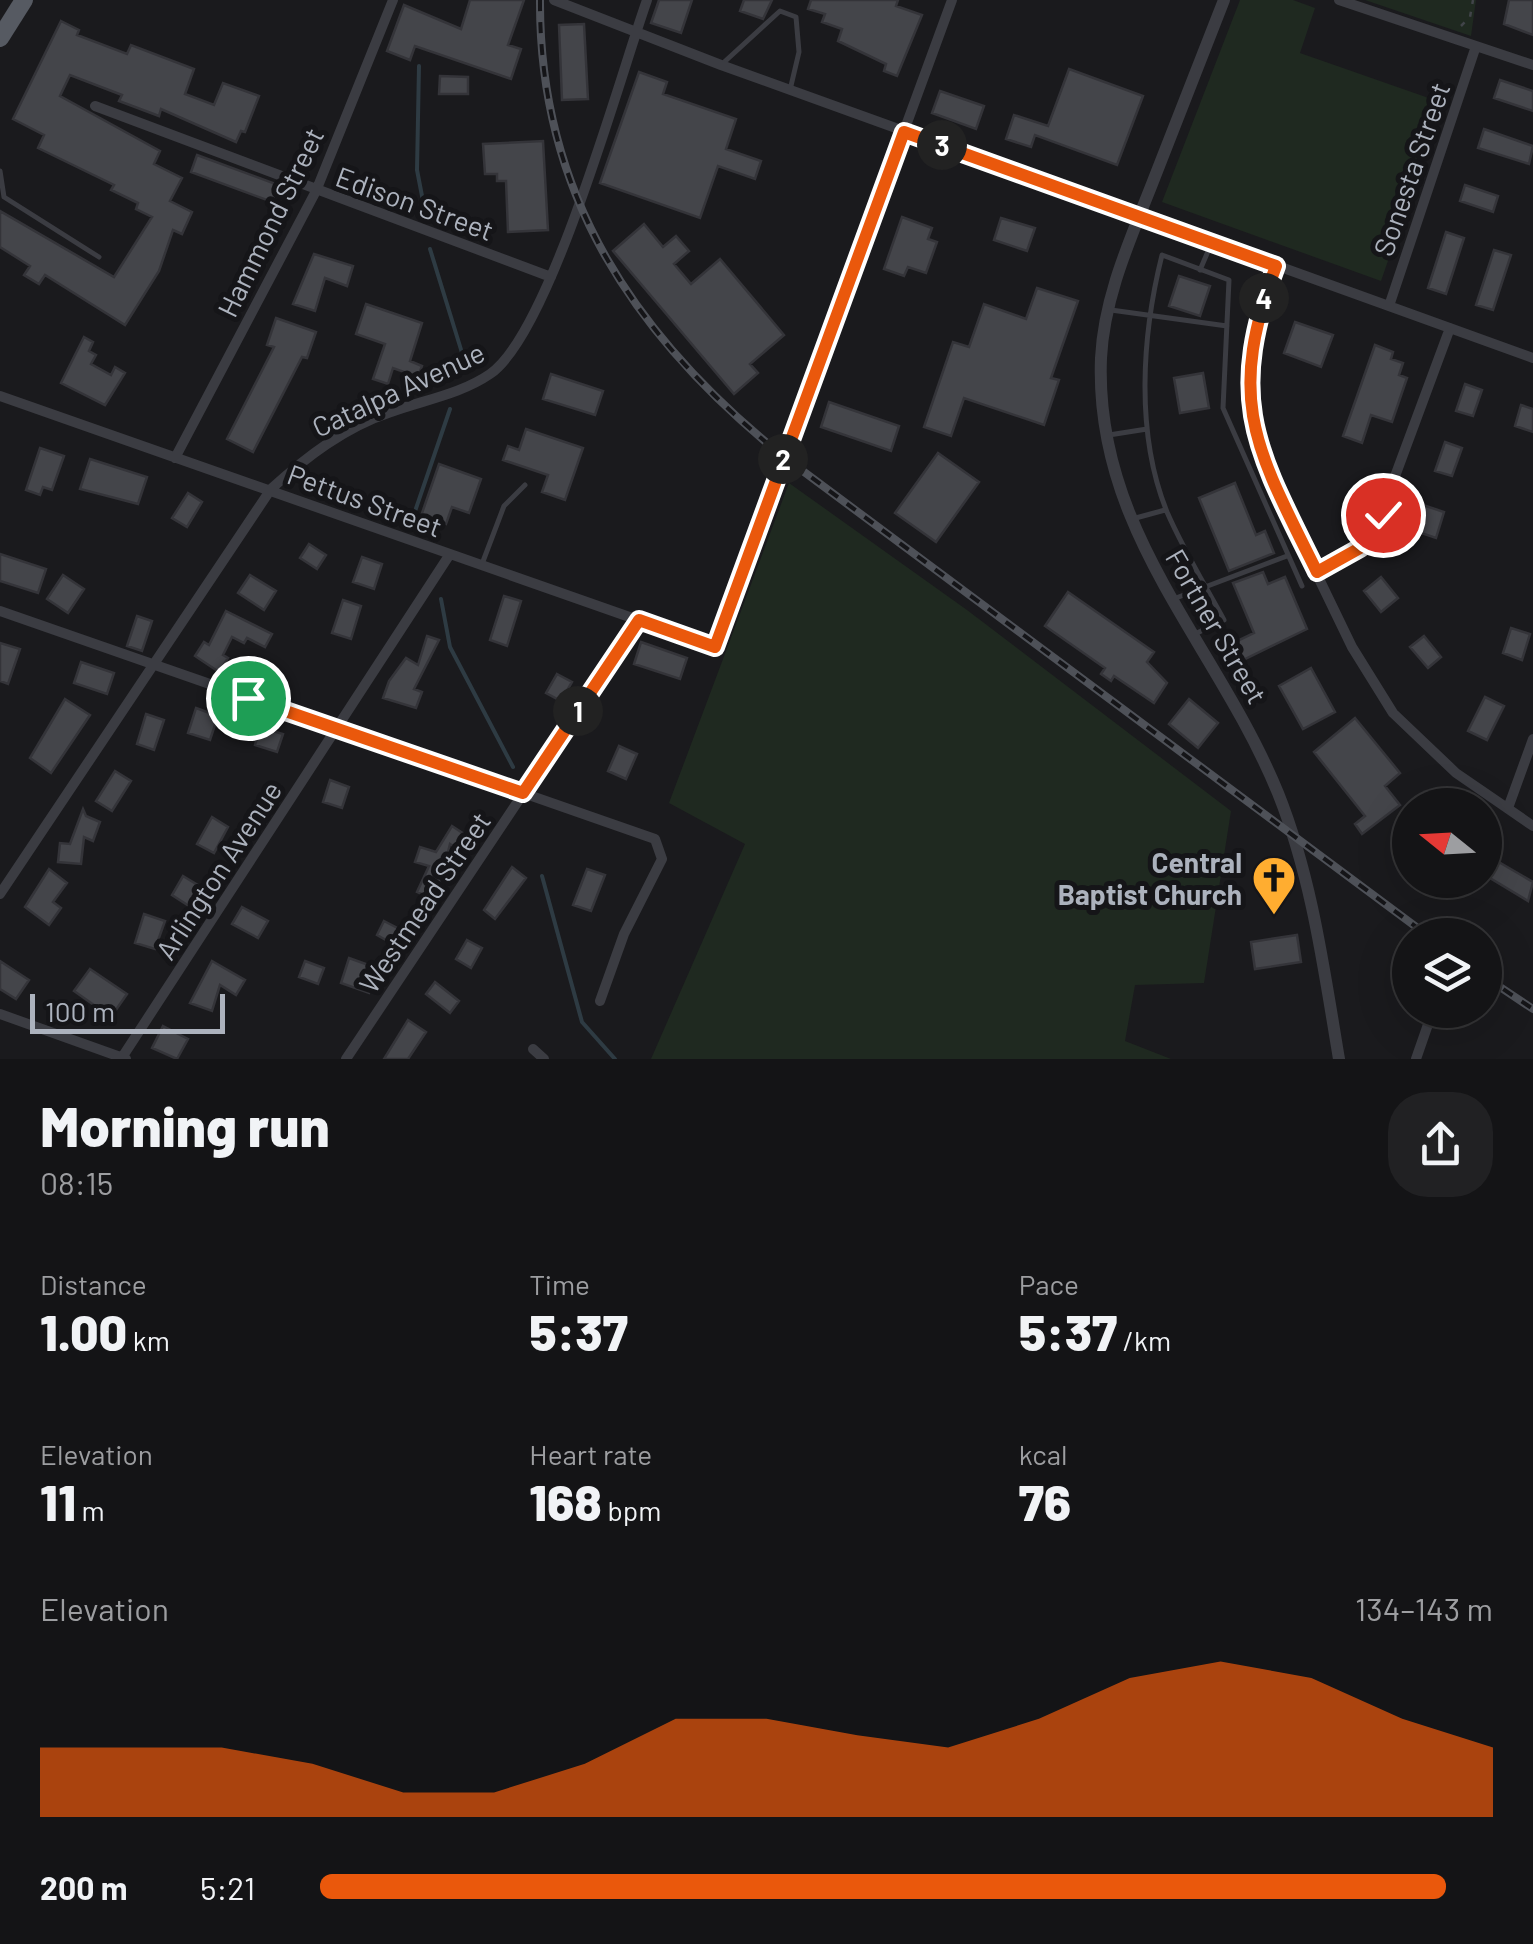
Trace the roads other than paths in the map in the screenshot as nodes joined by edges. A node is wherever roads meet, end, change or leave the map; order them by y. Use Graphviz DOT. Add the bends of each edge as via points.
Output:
graph roads {
  1 [pos="24,0"];
  2 [pos="393,0"];
  3 [pos="554,0"];
  4 [pos="646,0"];
  5 [pos="952,0"];
  6 [pos="1224,0"];
  7 [pos="1339,0"];
  8 [pos="636,31"];
  9 [pos="0,38"];
  10 [pos="1476,46"];
  11 [pos="722,65"];
  12 [pos="1533,66"];
  13 [pos="790,90"];
  14 [pos="95,106"];
  15 [pos="904,132"];
  16 [pos="0,171"];
  17 [pos="316,191"];
  18 [pos="1139,216"];
  19 [pos="1212,242"];
  20 [pos="98,257"];
  21 [pos="1276,266"];
  22 [pos="1200,270"];
  23 [pos="551,277"];
  24 [pos="1388,306"];
  25 [pos="1108,309"];
  26 [pos="1146,316"];
  27 [pos="1227,326"];
  28 [pos="1450,328"];
  29 [pos="1533,358"];
  30 [pos="0,396"];
  31 [pos="1147,428"];
  32 [pos="1106,436"];
  33 [pos="175,458"];
  34 [pos="524,485"];
  35 [pos="270,489"];
  36 [pos="1166,510"];
  37 [pos="1129,520"];
  38 [pos="450,554"];
  39 [pos="1288,556"];
  40 [pos="482,564"];
  41 [pos="1317,572"];
  42 [pos="1302,586"];
  43 [pos="1206,587"];
  44 [pos="1174,600"];
  45 [pos="0,611"];
  46 [pos="639,620"];
  47 [pos="1194,635"];
  48 [pos="152,665"];
  49 [pos="338,728"];
  50 [pos="1533,739"];
  51 [pos="523,793"];
  52 [pos="1508,808"];
  53 [pos="1533,826"];
  54 [pos="0,894"];
  55 [pos="600,1001"];
  56 [pos="0,1014"];
  57 [pos="1427,1028"];
  58 [pos="533,1049"];
  59 [pos="124,1058"];
  60 [pos="346,1059"];
  61 [pos="544,1059"];
  62 [pos="1339,1059"];
  63 [pos="1416,1059"];
  1 -- 9 [label="main road"];
  2 -- 17 [label="street, Hammond Street"];
  3 -- 8 [label="street"];
  4 -- 8 [label="street, Catalpa Avenue"];
  5 -- 15 [label="street"];
  6 -- 18 [label="street, Fortner Street"];
  7 -- 10 [label="street"];
  8 -- 11 [label="street"];
  8 -- 23 [label="street, Catalpa Avenue"];
  10 -- 12 [label="street"];
  10 -- 24 [label="street, Sonesta Street"];
  11 -- 13 [label="street"];
  11 -- 13 [label="lane" via="780,11 796,17 800,52"];
  13 -- 15 [label="street"];
  14 -- 17 [label="street, Edison Street"];
  15 -- 18 [label="street"];
  15 -- 46 [label="street, Pettus Street" via="715,647"];
  16 -- 20 [label="lane" via="4,198"];
  17 -- 23 [label="street, Edison Street"];
  17 -- 33 [label="street, Hammond Street"];
  18 -- 19 [label="street"];
  18 -- 25 [label="street, Fortner Street"];
  19 -- 21 [label="street"];
  19 -- 22 [label="lane"];
  21 -- 24 [label="street"];
  21 -- 41 [label="street" via="1255,325 1248,392 1265,467"];
  22 -- 26 [label="lane" via="1162,255"];
  22 -- 27 [label="lane" via="1229,280"];
  23 -- 35 [label="street, Catalpa Avenue" via="518,348 494,372 358,426"];
  24 -- 28 [label="street"];
  25 -- 26 [label="lane"];
  25 -- 32 [label="street, Fortner Street" via="1102,355"];
  26 -- 27 [label="lane"];
  26 -- 31 [label="lane"];
  27 -- 39 [label="lane" via="1223,408"];
  28 -- 29 [label="street"];
  28 -- 41 [label="street" via="1374,533"];
  30 -- 33 [label="street, Pettus Street"];
  31 -- 32 [label="lane"];
  31 -- 36 [label="lane"];
  32 -- 37 [label="street, Fortner Street"];
  33 -- 35 [label="street, Pettus Street"];
  34 -- 40 [label="lane" via="504,506"];
  35 -- 38 [label="street, Pettus Street"];
  35 -- 48 [label="street, Catalpa Avenue"];
  36 -- 37 [label="lane"];
  36 -- 43 [label="lane"];
  37 -- 44 [label="street, Fortner Street"];
  38 -- 40 [label="street, Pettus Street"];
  38 -- 49 [label="street, Arlington Avenue"];
  39 -- 42 [label="lane"];
  39 -- 43 [label="lane"];
  40 -- 46 [label="street, Pettus Street"];
  41 -- 52 [label="street" via="1352,647 1394,713 1431,752"];
  43 -- 44 [label="lane"];
  43 -- 47 [label="lane" via="1224,620"];
  44 -- 47 [label="street, Fortner Street"];
  45 -- 48 [label="street"];
  46 -- 51 [label="street, Westmead Street"];
  47 -- 62 [label="street, Fortner Street" via="1288,820 1309,893"];
  48 -- 49 [label="street"];
  48 -- 54 [label="street, Catalpa Avenue"];
  49 -- 51 [label="street"];
  49 -- 59 [label="street, Arlington Avenue"];
  50 -- 52 [label="street"];
  51 -- 55 [label="street" via="655,839 662,859"];
  51 -- 60 [label="street, Westmead Street"];
  52 -- 53 [label="street"];
  56 -- 59 [label="street"];
  57 -- 63 [label="street"];
  58 -- 61 [label="street"];
}
